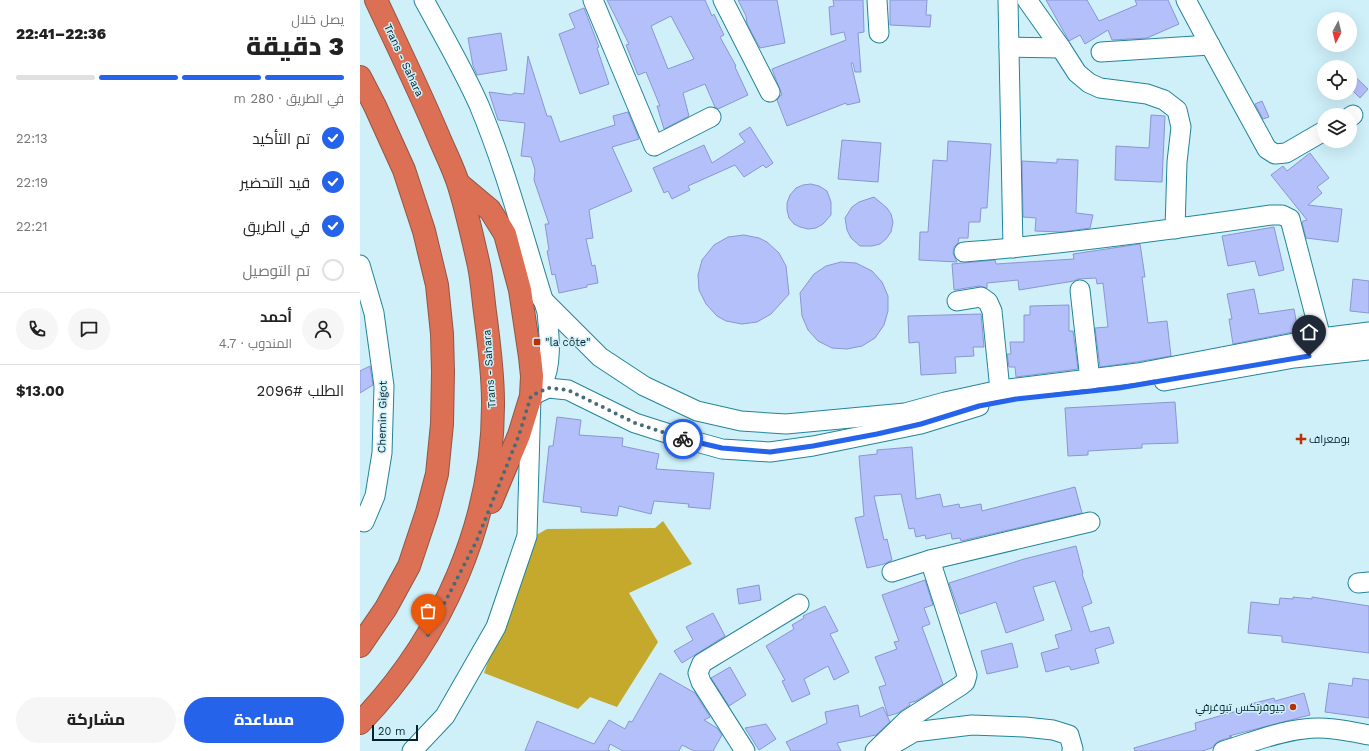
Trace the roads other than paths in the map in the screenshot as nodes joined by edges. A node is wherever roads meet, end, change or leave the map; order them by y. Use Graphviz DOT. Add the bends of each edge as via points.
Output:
graph roads {
  1 [pos="376,0"];
  2 [pos="424,0"];
  3 [pos="593,0"];
  4 [pos="723,0"];
  5 [pos="877,0"];
  6 [pos="1008,0"];
  7 [pos="1027,0"];
  8 [pos="1186,0"];
  9 [pos="879,33"];
  10 [pos="1210,45"];
  11 [pos="1009,46"];
  12 [pos="1061,48"];
  13 [pos="1101,52"];
  14 [pos="360,77"];
  15 [pos="770,92"];
  16 [pos="712,117"];
  17 [pos="1317,135"];
  18 [pos="458,184"];
  19 [pos="1175,229"];
  20 [pos="534,245"];
  21 [pos="1013,248"];
  22 [pos="964,252"];
  23 [pos="512,262"];
  24 [pos="360,265"];
  25 [pos="1080,290"];
  26 [pos="544,300"];
  27 [pos="957,301"];
  28 [pos="560,317"];
  29 [pos="1369,332"];
  30 [pos="1320,338"];
  31 [pos="1369,350"];
  32 [pos="1090,380"];
  33 [pos="1000,390"];
  34 [pos="531,396"];
  35 [pos="364,522"];
  36 [pos="1090,522"];
  37 [pos="930,560"];
  38 [pos="461,570"];
  39 [pos="892,572"];
  40 [pos="799,604"];
  41 [pos="360,646"];
  42 [pos="360,723"];
  43 [pos="1369,735"];
  44 [pos="412,751"];
  45 [pos="746,751"];
  46 [pos="875,751"];
  47 [pos="880,751"];
  48 [pos="1072,751"];
  49 [pos="1223,751"];
  1 -- 18 [label="highway, Trans - Sahara"];
  2 -- 26 [label="street" via="479,106 503,168"];
  3 -- 16 [label="street" via="654,146"];
  4 -- 15 [label="street"];
  5 -- 9 [label="street"];
  6 -- 11 [label="street"];
  7 -- 12 [label="street"];
  8 -- 10 [label="street"];
  10 -- 13 [label="street"];
  10 -- 17 [label="street" via="1267,149 1275,154 1286,153"];
  11 -- 12 [label="street"];
  11 -- 21 [label="street"];
  12 -- 19 [label="street" via="1077,73 1089,83 1100,88 1147,94 1164,100 1177,110 1181,126"];
  14 -- 41 [label="highway" via="404,170 424,231 437,285 443,372 442,424 437,474 427,512 409,566 386,608"];
  18 -- 23 [label="highway" via="490,210 505,234"];
  18 -- 38 [label="highway, Trans - Sahara" via="479,266 491,361 493,403 487,476 475,529"];
  19 -- 21 [label="street"];
  19 -- 30 [label="street" via="1271,215 1282,215 1290,219"];
  20 -- 28 [label="street"];
  21 -- 22 [label="street"];
  23 -- 26 [label="street"];
  23 -- 34 [label="highway" via="520,290 530,357"];
  24 -- 35 [label="street, Chemin Gigot" via="374,313 384,386 382,453 375,496"];
  25 -- 32 [label="street"];
  26 -- 28 [label="street"];
  26 -- 34 [label="street" via="549,332 548,369 542,385"];
  27 -- 33 [label="street" via="981,297 988,302 992,311"];
  28 -- 33 [label="street" via="600,356 644,386 697,411 741,421 786,424 905,413"];
  29 -- 30 [label="street"];
  30 -- 32 [label="street"];
  31 -- 34 [label="street" via="1294,358 1119,388 1016,399 979,406 921,424 877,434 770,452 722,448 679,438 635,423 568,390 548,388"];
  32 -- 33 [label="street"];
  34 -- 38 [label="highway" via="519,435 477,540"];
  34 -- 44 [label="street" via="527,536 496,626 445,716"];
  36 -- 37 [label="street"];
  37 -- 39 [label="street"];
  37 -- 46 [label="street" via="967,675 965,682 906,720"];
  38 -- 42 [label="highway, Trans - Sahara" via="428,635 400,676"];
  40 -- 45 [label="street" via="702,663 698,673 701,682"];
  43 -- 49 [label="street" via="1333,729 1305,729 1280,733"];
  47 -- 48 [label="street" via="914,732 972,724 1053,730 1068,735"];
}
